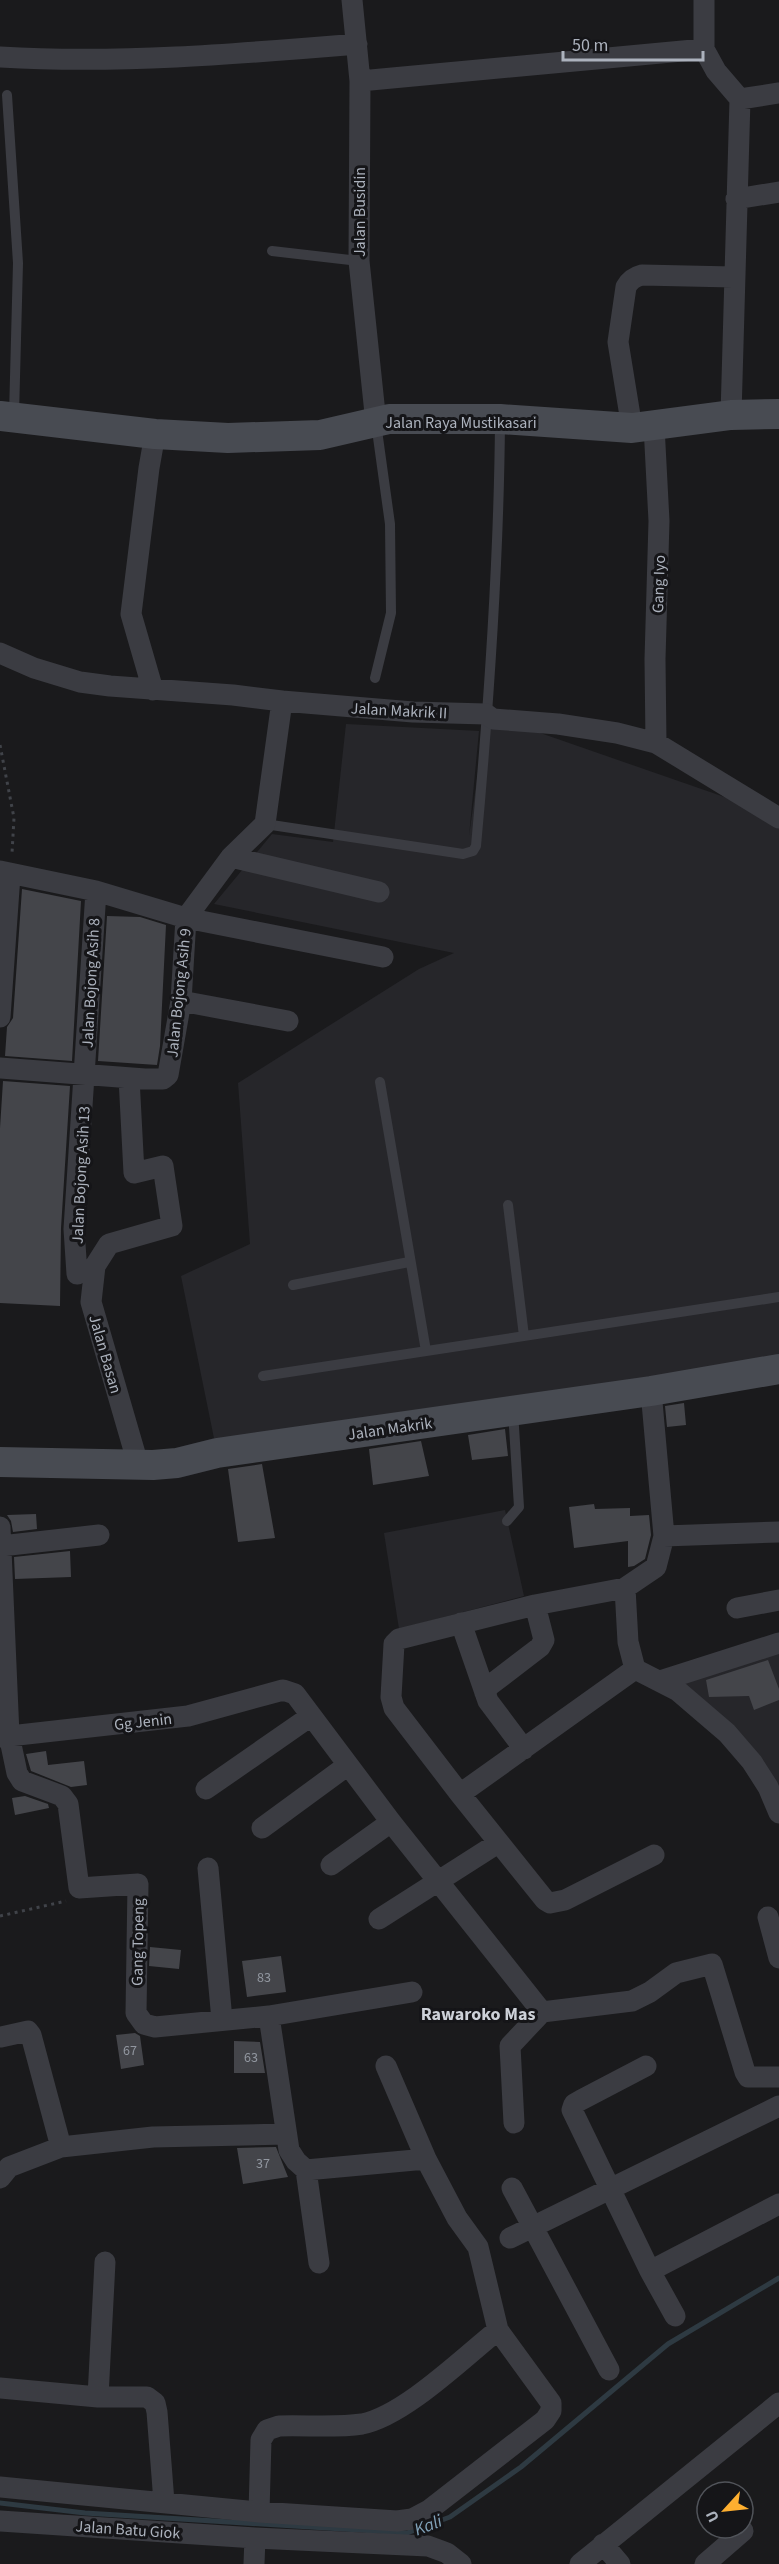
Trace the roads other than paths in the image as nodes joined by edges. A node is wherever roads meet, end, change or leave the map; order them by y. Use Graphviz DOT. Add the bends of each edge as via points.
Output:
graph roads {
  1 [pos="352,0"];
  2 [pos="704,0"];
  3 [pos="357,44"];
  4 [pos="704,49"];
  5 [pos="0,57"];
  6 [pos="360,81"];
  7 [pos="779,93"];
  8 [pos="7,96"];
  9 [pos="740,99"];
  10 [pos="779,192"];
  11 [pos="736,200"];
  12 [pos="272,252"];
  13 [pos="359,261"];
  14 [pos="733,276"];
  15 [pos="779,414"];
  16 [pos="731,415"];
  17 [pos="7,417"];
  18 [pos="500,419"];
  19 [pos="376,423"];
  20 [pos="643,427"];
  21 [pos="155,434"];
  22 [pos="0,653"];
  23 [pos="375,678"];
  24 [pos="153,690"];
  25 [pos="282,701"];
  26 [pos="486,714"];
  27 [pos="656,743"];
  28 [pos="779,818"];
  29 [pos="265,824"];
  30 [pos="231,857"];
  31 [pos="5,873"];
  32 [pos="96,891"];
  33 [pos="379,892"];
  34 [pos="186,918"];
  35 [pos="383,957"];
  36 [pos="181,1001"];
  37 [pos="0,1017"];
  38 [pos="288,1021"];
  39 [pos="0,1068"];
  40 [pos="86,1076"];
  41 [pos="129,1078"];
  42 [pos="380,1082"];
  43 [pos="508,1205"];
  44 [pos="409,1262"];
  45 [pos="77,1274"];
  46 [pos="293,1285"];
  47 [pos="779,1298"];
  48 [pos="524,1336"];
  49 [pos="426,1351"];
  50 [pos="779,1369"];
  51 [pos="263,1376"];
  52 [pos="651,1391"];
  53 [pos="513,1411"];
  54 [pos="0,1462"];
  55 [pos="138,1464"];
  56 [pos="507,1521"];
  57 [pos="779,1532"];
  58 [pos="99,1535"];
  59 [pos="664,1536"];
  60 [pos="0,1537"];
  61 [pos="625,1588"];
  62 [pos="779,1600"];
  63 [pos="536,1605"];
  64 [pos="737,1608"];
  65 [pos="461,1623"];
  66 [pos="779,1643"];
  67 [pos="635,1669"];
  68 [pos="660,1681"];
  69 [pos="485,1693"];
  70 [pos="4,1698"];
  71 [pos="310,1716"];
  72 [pos="4,1736"];
  73 [pos="524,1749"];
  74 [pos="348,1765"];
  75 [pos="206,1789"];
  76 [pos="459,1794"];
  77 [pos="779,1813"];
  78 [pos="391,1822"];
  79 [pos="262,1828"];
  80 [pos="498,1843"];
  81 [pos="654,1855"];
  82 [pos="331,1865"];
  83 [pos="208,1868"];
  84 [pos="437,1881"];
  85 [pos="768,1917"];
  86 [pos="379,1919"];
  87 [pos="779,1958"];
  88 [pos="412,1992"];
  89 [pos="542,2012"];
  90 [pos="269,2016"];
  91 [pos="222,2020"];
  92 [pos="1,2037"];
  93 [pos="386,2066"];
  94 [pos="646,2066"];
  95 [pos="779,2077"];
  96 [pos="779,2106"];
  97 [pos="514,2123"];
  98 [pos="286,2134"];
  99 [pos="61,2147"];
  100 [pos="426,2159"];
  101 [pos="306,2170"];
  102 [pos="0,2178"];
  103 [pos="512,2188"];
  104 [pos="609,2188"];
  105 [pos="779,2204"];
  106 [pos="533,2225"];
  107 [pos="510,2238"];
  108 [pos="105,2262"];
  109 [pos="319,2263"];
  110 [pos="650,2271"];
  111 [pos="675,2316"];
  112 [pos="498,2330"];
  113 [pos="609,2370"];
  114 [pos="0,2388"];
  115 [pos="98,2397"];
  116 [pos="779,2403"];
  117 [pos="0,2487"];
  118 [pos="164,2502"];
  119 [pos="259,2512"];
  120 [pos="0,2521"];
  121 [pos="255,2538"];
  122 [pos="734,2540"];
  123 [pos="603,2544"];
  124 [pos="717,2561"];
  125 [pos="254,2564"];
  126 [pos="461,2564"];
  127 [pos="580,2564"];
  128 [pos="620,2564"];
  1 -- 3 [label="street, Jalan Busidin"];
  2 -- 4 [label="street"];
  3 -- 5 [label="street" via="106,61"];
  3 -- 6 [label="street, Jalan Busidin"];
  4 -- 6 [label="street"];
  4 -- 9 [label="street" via="716,71"];
  6 -- 13 [label="street, Jalan Busidin"];
  7 -- 9 [label="street"];
  8 -- 17 [label="lane" via="18,263"];
  9 -- 11 [label="street"];
  10 -- 11 [label="street"];
  11 -- 14 [label="street"];
  12 -- 13 [label="lane"];
  13 -- 19 [label="street, Jalan Busidin"];
  14 -- 16 [label="street"];
  14 -- 20 [label="street, Gang Iyo" via="642,275 630,281 618,342"];
  15 -- 16 [label="street, Jalan Raya Mustikasari"];
  16 -- 20 [label="street, Jalan Raya Mustikasari"];
  17 -- 21 [label="street, Jalan Raya Mustikasari"];
  18 -- 19 [label="street, Jalan Raya Mustikasari" via="389,419"];
  18 -- 20 [label="street, Jalan Raya Mustikasari"];
  18 -- 26 [label="lane" via="498,550"];
  19 -- 21 [label="street, Jalan Raya Mustikasari" via="293,437"];
  19 -- 23 [label="lane" via="390,524 391,613"];
  20 -- 27 [label="street, Gang Iyo" via="659,521"];
  21 -- 24 [label="street" via="131,614"];
  22 -- 24 [label="street, Jalan Makrik II" via="80,682"];
  24 -- 25 [label="street, Jalan Makrik II"];
  25 -- 26 [label="street, Jalan Makrik II"];
  25 -- 29 [label="street"];
  26 -- 27 [label="street, Jalan Makrik II" via="617,733"];
  26 -- 29 [label="lane" via="476,846 469,853"];
  27 -- 28 [label="street, Jalan Makrik II"];
  29 -- 30 [label="street"];
  30 -- 33 [label="street"];
  30 -- 34 [label="street"];
  31 -- 32 [label="street"];
  31 -- 37 [label="street"];
  32 -- 34 [label="street"];
  32 -- 40 [label="street, Jalan Bojong Asih 8"];
  34 -- 35 [label="street"];
  34 -- 36 [label="street, Jalan Bojong Asih 9"];
  36 -- 38 [label="street"];
  36 -- 41 [label="street, Jalan Bojong Asih 9" via="168,1075 163,1079"];
  39 -- 40 [label="street"];
  40 -- 41 [label="street"];
  40 -- 45 [label="street, Jalan Bojong Asih 13" via="74,1228"];
  41 -- 55 [label="street, Jalan Basan" via="134,1173 163,1166 172,1226 109,1244 95,1266 91,1302"];
  42 -- 44 [label="lane"];
  43 -- 48 [label="lane"];
  44 -- 46 [label="lane"];
  44 -- 49 [label="lane"];
  47 -- 48 [label="lane"];
  48 -- 49 [label="lane"];
  49 -- 51 [label="lane"];
  50 -- 52 [label="street, Jalan Makrik"];
  52 -- 53 [label="street, Jalan Makrik"];
  52 -- 59 [label="street"];
  53 -- 55 [label="street, Jalan Makrik" via="217,1453 177,1463"];
  53 -- 56 [label="lane" via="519,1508"];
  54 -- 55 [label="street, Jalan Makrik"];
  57 -- 59 [label="street"];
  58 -- 60 [label="street"];
  59 -- 61 [label="street" via="656,1567"];
  60 -- 70 [label="street"];
  61 -- 63 [label="street"];
  61 -- 67 [label="street" via="628,1642"];
  62 -- 64 [label="street"];
  63 -- 65 [label="street"];
  63 -- 69 [label="street" via="544,1640 540,1647"];
  65 -- 69 [label="street"];
  65 -- 76 [label="street" via="399,1639 394,1644 391,1697 394,1708"];
  66 -- 68 [label="street"];
  67 -- 68 [label="street"];
  67 -- 73 [label="street"];
  68 -- 77 [label="street" via="694,1704 748,1757"];
  69 -- 73 [label="street"];
  70 -- 72 [label="street"];
  71 -- 72 [label="street, Gg Jenin" via="295,1695 284,1690 188,1716"];
  71 -- 74 [label="street"];
  71 -- 75 [label="street"];
  72 -- 91 [label="street, Gang Topeng" via="22,1781 62,1796 68,1804 79,1888 138,1884 136,2013 144,2024 155,2027"];
  73 -- 76 [label="street"];
  74 -- 78 [label="street"];
  74 -- 79 [label="street"];
  76 -- 80 [label="street"];
  78 -- 82 [label="street"];
  78 -- 84 [label="street"];
  80 -- 81 [label="street" via="550,1903 565,1900"];
  80 -- 84 [label="street"];
  83 -- 91 [label="street"];
  84 -- 86 [label="street"];
  84 -- 89 [label="street"];
  85 -- 87 [label="street"];
  88 -- 90 [label="street, Gang Topeng"];
  89 -- 95 [label="street" via="632,2001 676,1973 712,1965 745,2072 753,2078"];
  89 -- 97 [label="street" via="510,2046"];
  90 -- 91 [label="street, Gang Topeng"];
  90 -- 98 [label="street"];
  92 -- 99 [label="street" via="23,2031 32,2035"];
  93 -- 100 [label="street"];
  94 -- 104 [label="street" via="574,2104 572,2110"];
  96 -- 104 [label="street"];
  98 -- 99 [label="street" via="153,2137"];
  98 -- 101 [label="street" via="289,2150"];
  99 -- 102 [label="street" via="9,2167"];
  100 -- 101 [label="street"];
  100 -- 112 [label="street" via="457,2218 478,2247"];
  101 -- 109 [label="street"];
  103 -- 106 [label="street"];
  104 -- 106 [label="street"];
  104 -- 110 [label="street"];
  105 -- 110 [label="street"];
  106 -- 107 [label="street"];
  106 -- 113 [label="street"];
  108 -- 115 [label="street"];
  110 -- 111 [label="street"];
  112 -- 119 [label="street" via="429,2386 381,2418 362,2424 279,2426 267,2430 261,2440"];
  112 -- 119 [label="street" via="547,2394 551,2411 545,2420 429,2510 397,2521"];
  114 -- 115 [label="street"];
  115 -- 118 [label="street" via="147,2397 155,2403"];
  116 -- 123 [label="street"];
  117 -- 118 [label="street"];
  118 -- 119 [label="street"];
  120 -- 121 [label="street, Jalan Batu Giok"];
  121 -- 125 [label="street"];
  121 -- 126 [label="street, Jalan Batu Giok" via="428,2546"];
  122 -- 124 [label="street"];
  123 -- 127 [label="street"];
  123 -- 128 [label="street"];
}
